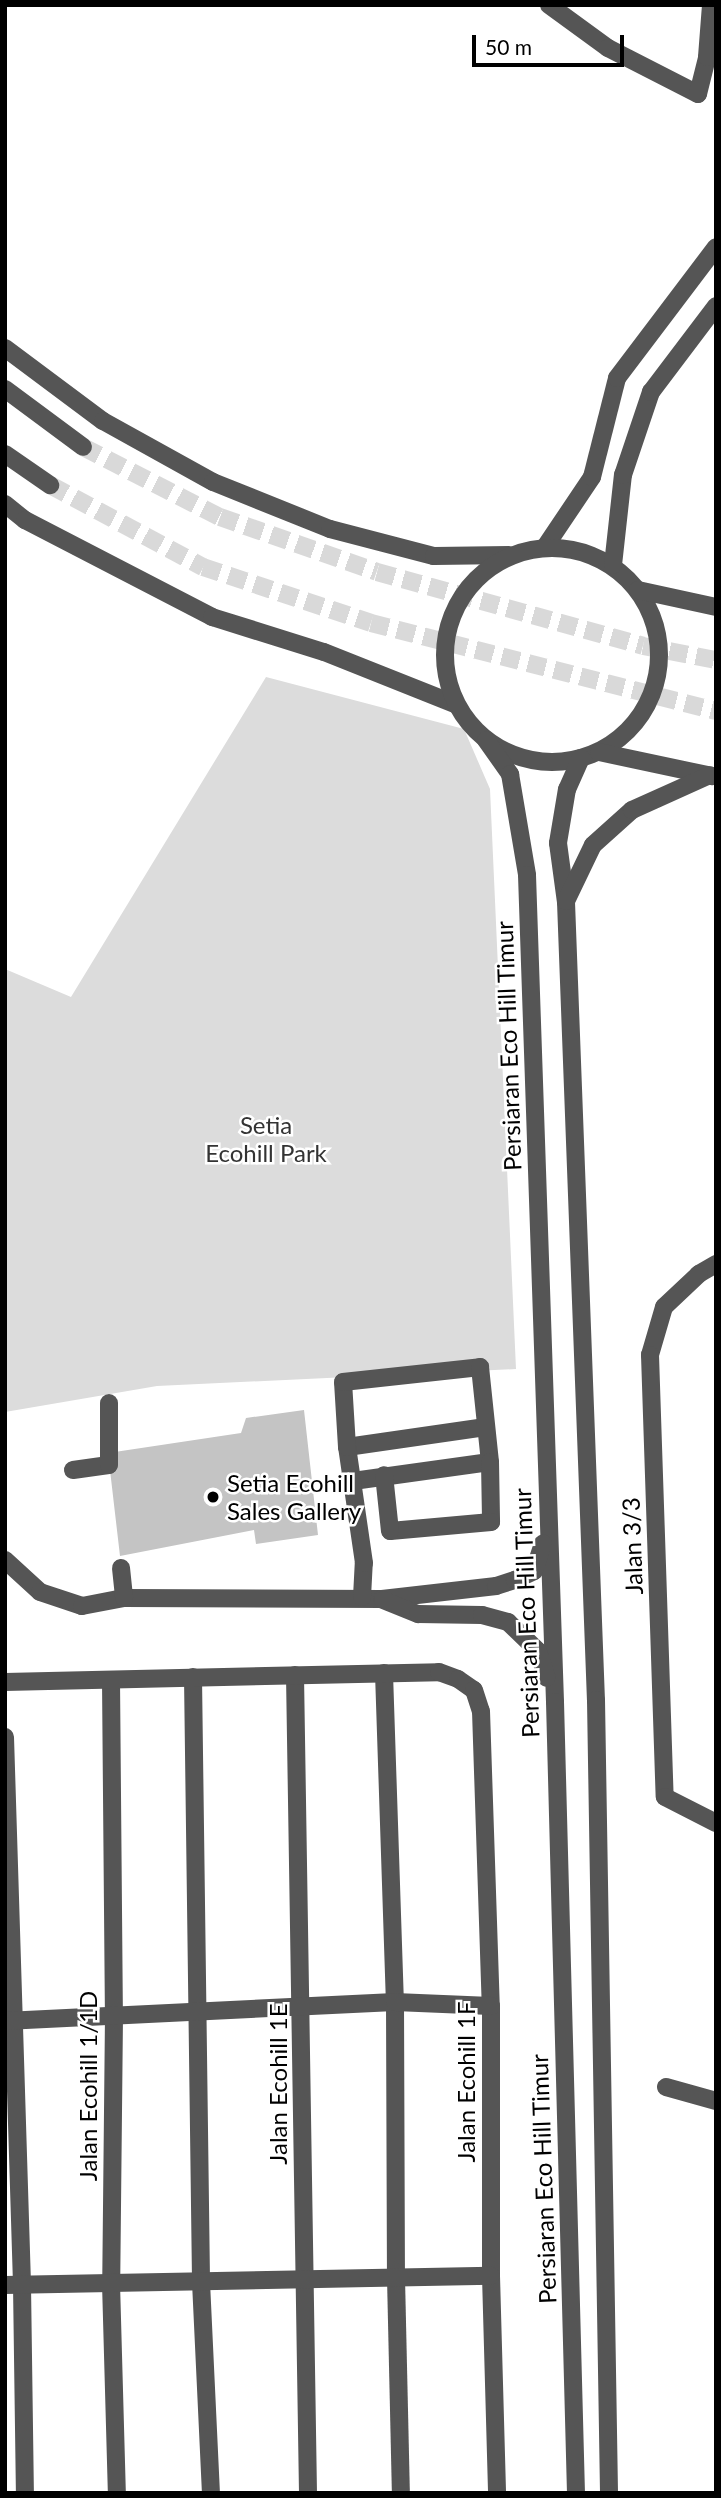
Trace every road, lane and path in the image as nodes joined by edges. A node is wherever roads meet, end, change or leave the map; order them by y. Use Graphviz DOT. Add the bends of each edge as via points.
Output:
graph roads {
  1 [pos="549,5"];
  2 [pos="711,5"];
  3 [pos="716,247"];
  4 [pos="716,306"];
  5 [pos="5,348"];
  6 [pos="5,389"];
  7 [pos="83,447"];
  8 [pos="5,454"];
  9 [pos="50,485"];
  10 [pos="5,504"];
  11 [pos="545,547"];
  12 [pos="510,555"];
  13 [pos="613,565"];
  14 [pos="638,590"];
  15 [pos="716,607"];
  16 [pos="455,704"];
  17 [pos="486,740"];
  18 [pos="599,752"];
  19 [pos="581,758"];
  20 [pos="713,776"];
  21 [pos="566,902"];
  22 [pos="716,1264"];
  23 [pos="109,1403"];
  24 [pos="486,1427"];
  25 [pos="347,1447"];
  26 [pos="490,1462"];
  27 [pos="73,1469"];
  28 [pos="384,1475"];
  29 [pos="353,1482"];
  30 [pos="547,1522"];
  31 [pos="5,1560"];
  32 [pos="121,1568"];
  33 [pos="362,1597"];
  34 [pos="124,1598"];
  35 [pos="382,1599"];
  36 [pos="383,1673"];
  37 [pos="295,1675"];
  38 [pos="193,1677"];
  39 [pos="111,1680"];
  40 [pos="5,1682"];
  41 [pos="555,1702"];
  42 [pos="5,1737"];
  43 [pos="716,1823"];
  44 [pos="395,2002"];
  45 [pos="491,2006"];
  46 [pos="302,2007"];
  47 [pos="198,2011"];
  48 [pos="114,2017"];
  49 [pos="10,2021"];
  50 [pos="666,2087"];
  51 [pos="716,2101"];
  52 [pos="491,2276"];
  53 [pos="396,2278"];
  54 [pos="303,2280"];
  55 [pos="201,2282"];
  56 [pos="111,2283"];
  57 [pos="14,2285"];
  58 [pos="25,2493"];
  59 [pos="117,2493"];
  60 [pos="211,2493"];
  61 [pos="309,2493"];
  62 [pos="401,2493"];
  63 [pos="497,2493"];
  64 [pos="576,2493"];
  65 [pos="609,2493"];
  1 -- 2 [label="street" via="608,48 698,94 707,57"];
  3 -- 11 [label="street" via="617,378 592,477"];
  4 -- 13 [label="street" via="651,392 623,475"];
  5 -- 12 [label="street" via="103,421 213,482 330,529 434,556"];
  6 -- 7 [label="street"];
  8 -- 9 [label="street"];
  10 -- 16 [label="street" via="25,520 212,617 324,652"];
  11 -- 12 [label="street"];
  11 -- 13 [label="street" via="580,550"];
  12 -- 16 [label="street" via="480,574 458,602 448,628 445,656"];
  13 -- 14 [label="street"];
  14 -- 15 [label="street"];
  14 -- 18 [label="street" via="655,623 660,660 655,688 636,722"];
  16 -- 17 [label="street"];
  17 -- 19 [label="street" via="512,755 541,763"];
  17 -- 30 [label="street, Persiaran Eco Hill Timur" via="510,774 527,875"];
  18 -- 19 [label="street"];
  18 -- 20 [label="street"];
  19 -- 21 [label="street" via="567,789 558,843"];
  20 -- 21 [label="street" via="632,810 593,845"];
  21 -- 65 [label="street" via="596,1700"];
  22 -- 43 [label="street, Jalan 3/3" via="664,1307 650,1355 665,1797"];
  23 -- 27 [label="street" via="109,1465"];
  24 -- 25 [label="street"];
  24 -- 25 [label="street" via="480,1367 343,1382"];
  24 -- 26 [label="street"];
  25 -- 29 [label="street"];
  26 -- 28 [label="street"];
  26 -- 28 [label="street" via="491,1522 390,1531"];
  28 -- 29 [label="street"];
  29 -- 33 [label="street" via="364,1563"];
  30 -- 35 [label="street" via="534,1571 515,1580"];
  30 -- 41 [label="street, Persiaran Eco Hill Timur"];
  31 -- 34 [label="street" via="40,1592 82,1606"];
  32 -- 34 [label="street"];
  33 -- 34 [label="street"];
  33 -- 35 [label="street"];
  35 -- 41 [label="street" via="418,1614 482,1615 508,1622 538,1651"];
  36 -- 37 [label="street"];
  36 -- 44 [label="street"];
  36 -- 45 [label="street, Jalan Ecohill 1F" via="439,1672 458,1679 474,1690 481,1711"];
  37 -- 38 [label="street"];
  37 -- 46 [label="street, Jalan Ecohill 1E"];
  38 -- 39 [label="street"];
  38 -- 47 [label="street"];
  39 -- 40 [label="street"];
  39 -- 48 [label="street, Jalan Ecohill 1/1D"];
  41 -- 64 [label="street, Persiaran Eco Hill Timur"];
  42 -- 49 [label="street"];
  44 -- 45 [label="street"];
  44 -- 46 [label="street"];
  44 -- 53 [label="street"];
  45 -- 52 [label="street, Jalan Ecohill 1F"];
  46 -- 47 [label="street"];
  46 -- 54 [label="street, Jalan Ecohill 1E"];
  47 -- 48 [label="street"];
  47 -- 55 [label="street"];
  48 -- 49 [label="street"];
  48 -- 56 [label="street, Jalan Ecohill 1/1D"];
  49 -- 57 [label="street"];
  50 -- 51 [label="street"];
  52 -- 53 [label="street"];
  52 -- 63 [label="street, Jalan Ecohill 1F"];
  53 -- 54 [label="street"];
  53 -- 62 [label="street"];
  54 -- 55 [label="street"];
  54 -- 61 [label="street, Jalan Ecohill 1E"];
  55 -- 56 [label="street"];
  55 -- 60 [label="street"];
  56 -- 57 [label="street"];
  56 -- 59 [label="street, Jalan Ecohill 1/1D"];
  57 -- 58 [label="street"];
}
